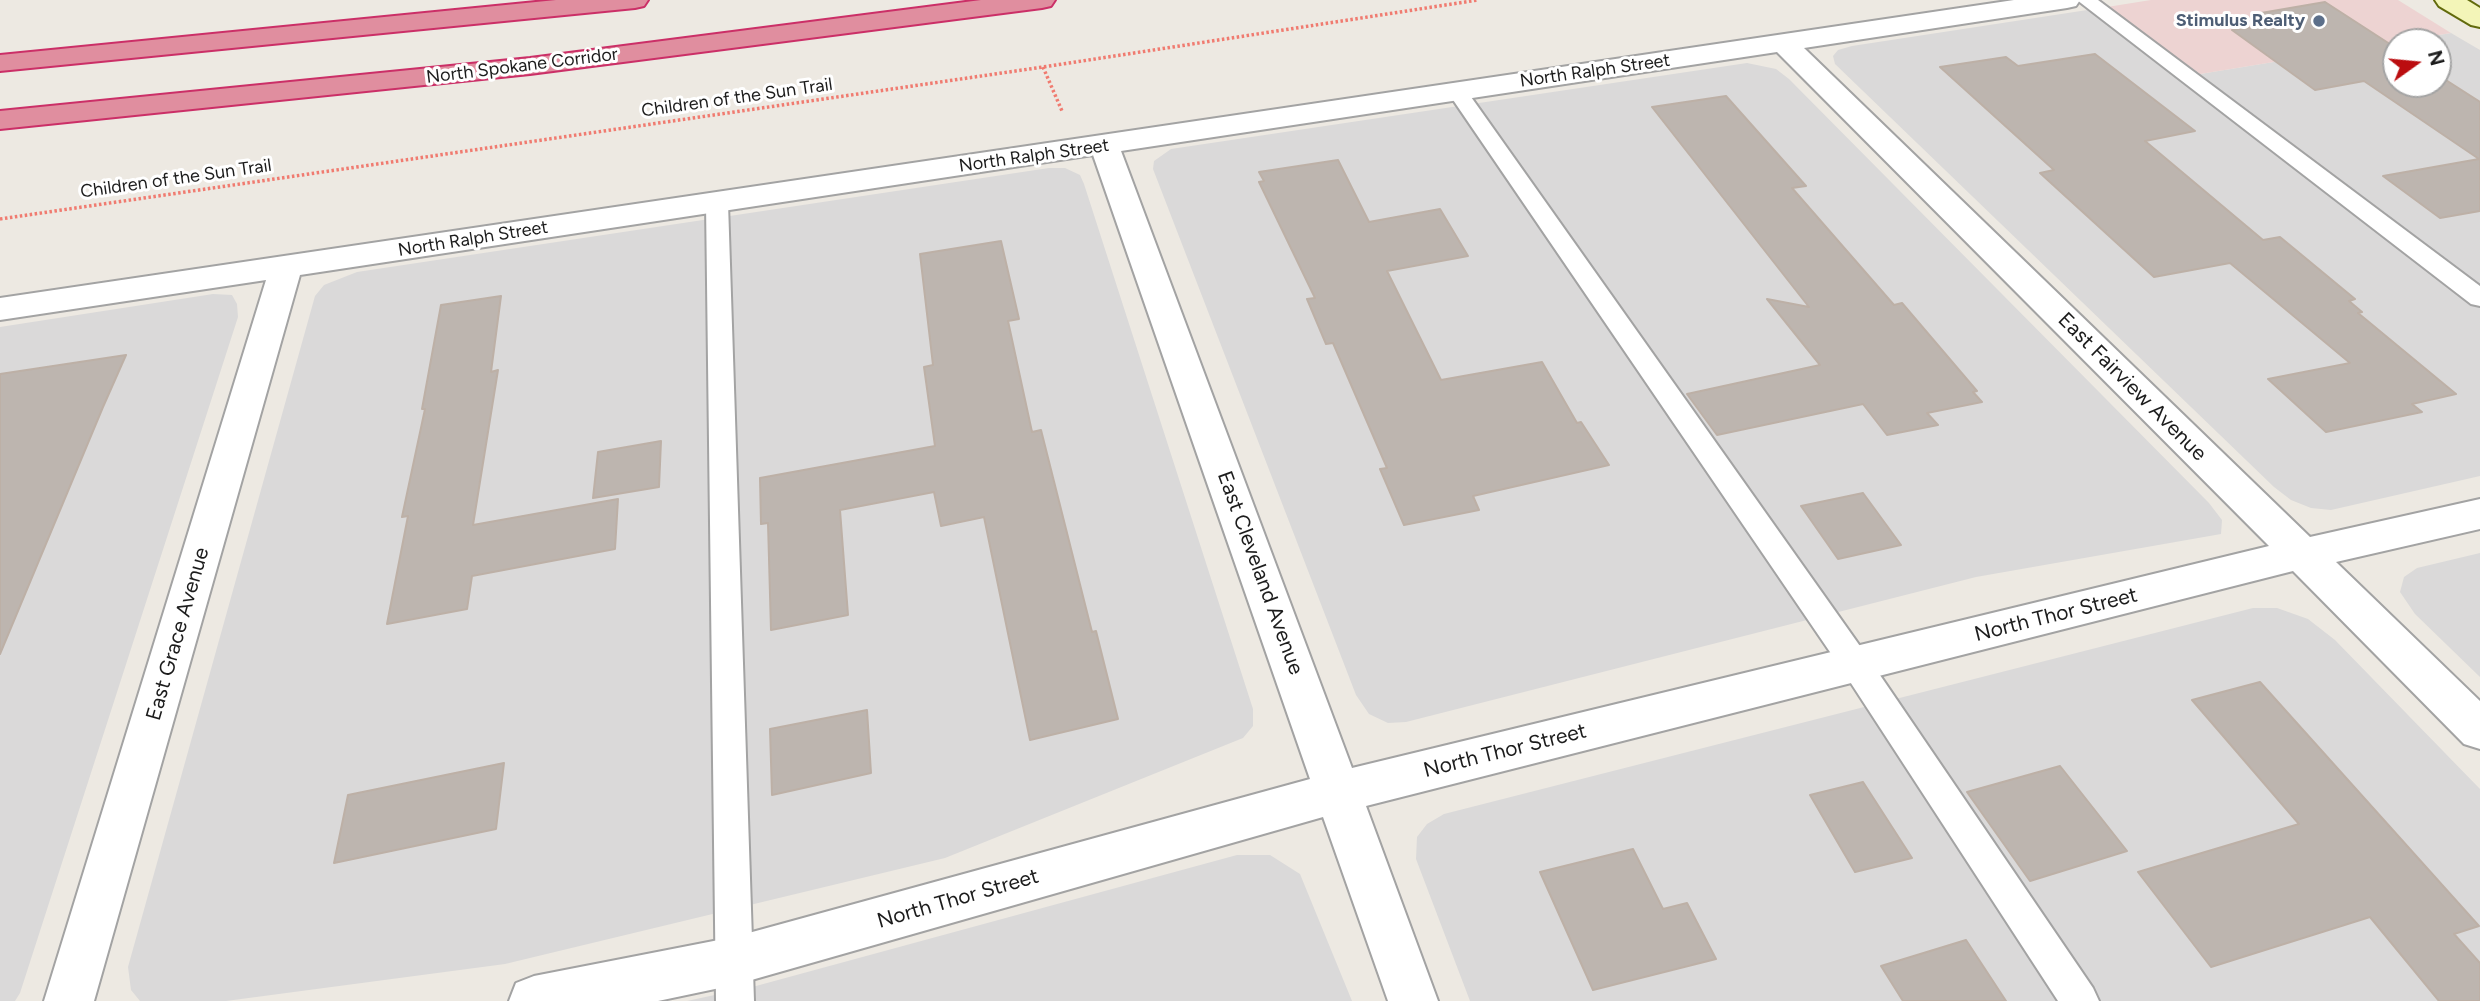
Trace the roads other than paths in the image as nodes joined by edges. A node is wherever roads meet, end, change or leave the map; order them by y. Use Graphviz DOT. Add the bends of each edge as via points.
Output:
graph roads {
  1 [pos="635,0"];
  2 [pos="1042,0"];
  3 [pos="2067,0"];
  4 [pos="2086,0"];
  5 [pos="2448,0"];
  6 [pos="2480,19"];
  7 [pos="1784,43"];
  8 [pos="0,64"];
  9 [pos="1457,91"];
  10 [pos="0,120"];
  11 [pos="1104,145"];
  12 [pos="717,202"];
  13 [pos="286,267"];
  14 [pos="2480,298"];
  15 [pos="0,309"];
  16 [pos="2480,514"];
  17 [pos="2301,554"];
  18 [pos="1856,665"];
  19 [pos="2480,730"];
  20 [pos="1339,792"];
  21 [pos="735,981"];
  22 [pos="69,1001"];
  23 [pos="534,1001"];
  24 [pos="1413,1001"];
  25 [pos="2080,1001"];
  1 -- 8 [label="highway"];
  2 -- 10 [label="highway, North Spokane Corridor" via="530,66"];
  3 -- 7 [label="street, North Ralph Street"];
  4 -- 14 [label="lane"];
  5 -- 6 [label="main road"];
  7 -- 9 [label="street, North Ralph Street"];
  7 -- 17 [label="street, East Fairview Avenue"];
  9 -- 11 [label="street, North Ralph Street"];
  9 -- 18 [label="lane"];
  11 -- 12 [label="street, North Ralph Street"];
  11 -- 20 [label="street, East Cleveland Avenue"];
  12 -- 13 [label="street, North Ralph Street"];
  12 -- 21 [label="lane"];
  13 -- 15 [label="street, North Ralph Street"];
  13 -- 22 [label="street, East Grace Avenue"];
  16 -- 17 [label="street, North Thor Street"];
  17 -- 18 [label="street, North Thor Street"];
  17 -- 19 [label="street, East Fairview Avenue"];
  18 -- 20 [label="street, North Thor Street"];
  18 -- 25 [label="lane"];
  20 -- 21 [label="street, North Thor Street"];
  20 -- 24 [label="street, East Cleveland Avenue"];
  21 -- 23 [label="street, North Thor Street"];
}
